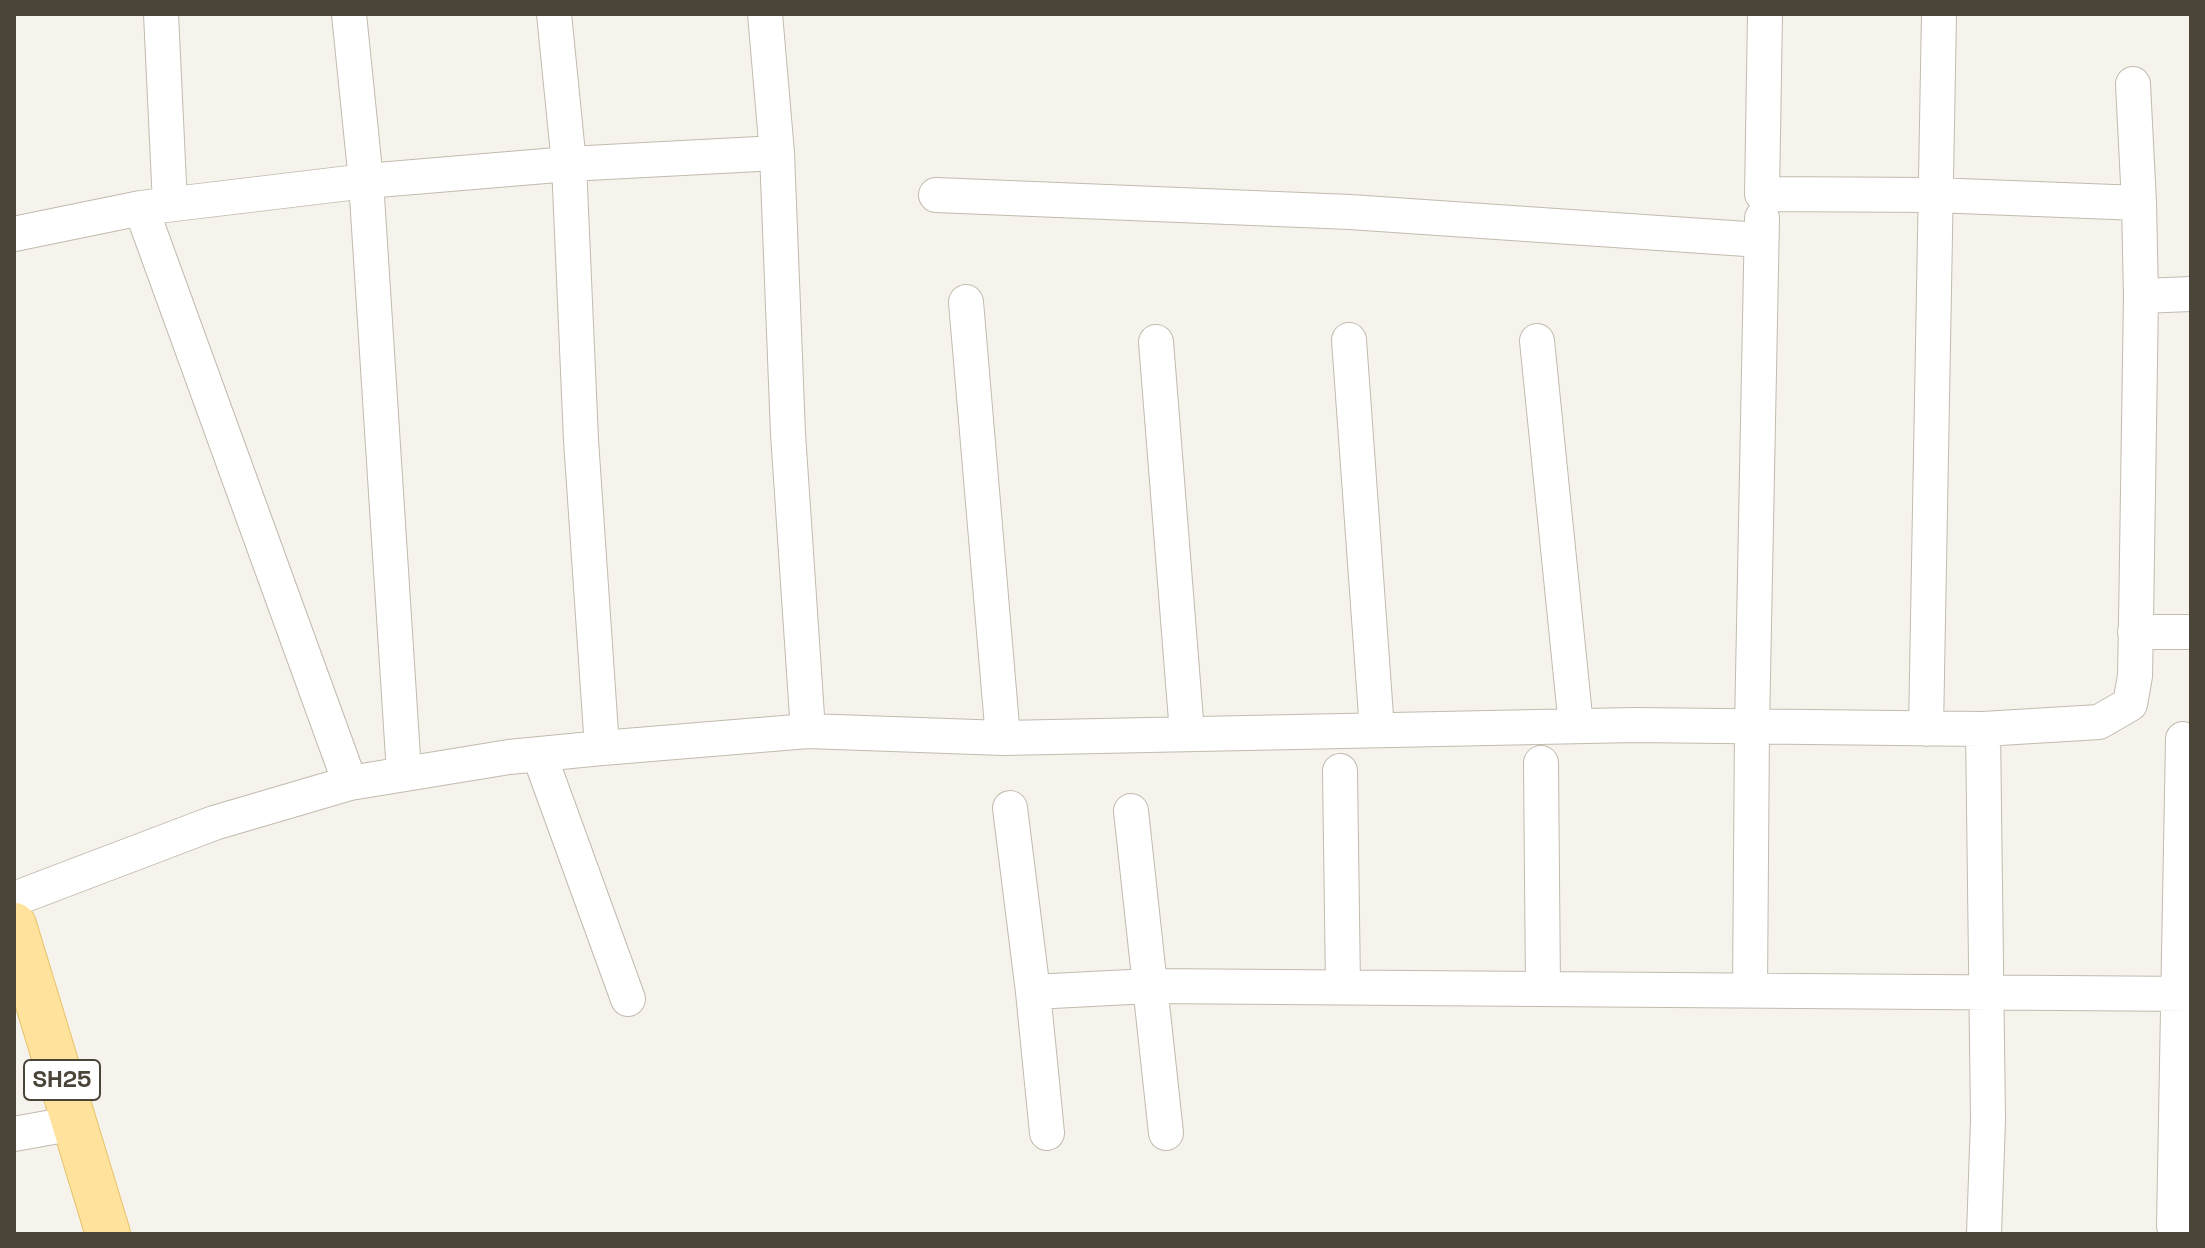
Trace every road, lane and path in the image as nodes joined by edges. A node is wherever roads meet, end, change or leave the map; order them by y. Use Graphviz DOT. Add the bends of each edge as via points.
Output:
graph roads {
  1 [pos="161,14"];
  2 [pos="349,14"];
  3 [pos="554,14"];
  4 [pos="765,14"];
  5 [pos="1765,14"];
  6 [pos="1939,14"];
  7 [pos="2133,84"];
  8 [pos="777,153"];
  9 [pos="569,164"];
  10 [pos="366,181"];
  11 [pos="1762,194"];
  12 [pos="936,195"];
  13 [pos="1934,195"];
  14 [pos="2139,203"];
  15 [pos="155,206"];
  16 [pos="14,234"];
  17 [pos="1761,240"];
  18 [pos="2191,294"];
  19 [pos="2141,296"];
  20 [pos="966,302"];
  21 [pos="1349,340"];
  22 [pos="1537,341"];
  23 [pos="1156,342"];
  24 [pos="2135,632"];
  25 [pos="2191,632"];
  26 [pos="1576,726"];
  27 [pos="1752,727"];
  28 [pos="1926,729"];
  29 [pos="1983,729"];
  30 [pos="1377,730"];
  31 [pos="808,731"];
  32 [pos="1187,733"];
  33 [pos="1003,738"];
  34 [pos="2183,739"];
  35 [pos="602,748"];
  36 [pos="539,754"];
  37 [pos="1541,763"];
  38 [pos="1340,771"];
  39 [pos="404,773"];
  40 [pos="350,783"];
  41 [pos="1010,808"];
  42 [pos="1131,811"];
  43 [pos="14,899"];
  44 [pos="14,926"];
  45 [pos="1149,986"];
  46 [pos="1343,987"];
  47 [pos="1543,989"];
  48 [pos="1750,990"];
  49 [pos="1033,992"];
  50 [pos="1986,992"];
  51 [pos="2185,994"];
  52 [pos="628,999"];
  53 [pos="75,1123"];
  54 [pos="1047,1133"];
  55 [pos="1166,1133"];
  56 [pos="14,1134"];
  57 [pos="2174,1226"];
  58 [pos="108,1234"];
  59 [pos="1984,1234"];
  1 -- 15 [label="street"];
  2 -- 10 [label="street"];
  3 -- 9 [label="street"];
  4 -- 8 [label="street"];
  5 -- 11 [label="street"];
  6 -- 13 [label="street"];
  7 -- 14 [label="street"];
  8 -- 9 [label="street"];
  8 -- 31 [label="street" via="788,434"];
  9 -- 10 [label="street"];
  9 -- 35 [label="street"];
  10 -- 15 [label="street"];
  10 -- 39 [label="street"];
  11 -- 13 [label="street"];
  11 -- 17 [label="street"];
  12 -- 17 [label="street" via="1350,212"];
  13 -- 14 [label="street"];
  13 -- 28 [label="street"];
  14 -- 19 [label="street"];
  15 -- 16 [label="street"];
  15 -- 40 [label="street"];
  17 -- 27 [label="street"];
  18 -- 19 [label="street"];
  19 -- 24 [label="street"];
  20 -- 33 [label="street"];
  21 -- 30 [label="street"];
  22 -- 26 [label="street"];
  23 -- 32 [label="street"];
  24 -- 25 [label="street"];
  24 -- 29 [label="street" via="2130,704 2099,722"];
  26 -- 27 [label="street"];
  26 -- 30 [label="street"];
  27 -- 28 [label="street"];
  27 -- 48 [label="street"];
  28 -- 29 [label="street"];
  29 -- 50 [label="street"];
  30 -- 32 [label="street"];
  31 -- 33 [label="street"];
  31 -- 35 [label="street"];
  32 -- 33 [label="street"];
  34 -- 51 [label="street"];
  35 -- 36 [label="street"];
  36 -- 39 [label="street"];
  36 -- 52 [label="street"];
  37 -- 47 [label="street"];
  38 -- 46 [label="street"];
  39 -- 40 [label="street"];
  40 -- 43 [label="street" via="214,823"];
  41 -- 49 [label="street"];
  42 -- 45 [label="street"];
  44 -- 53 [label="main road, SH25"];
  45 -- 46 [label="street"];
  45 -- 49 [label="street"];
  45 -- 55 [label="street"];
  46 -- 47 [label="street"];
  47 -- 48 [label="street"];
  48 -- 50 [label="street"];
  49 -- 54 [label="street"];
  50 -- 51 [label="street"];
  50 -- 59 [label="street"];
  51 -- 57 [label="street"];
  53 -- 56 [label="street"];
  53 -- 58 [label="main road, SH25"];
}
